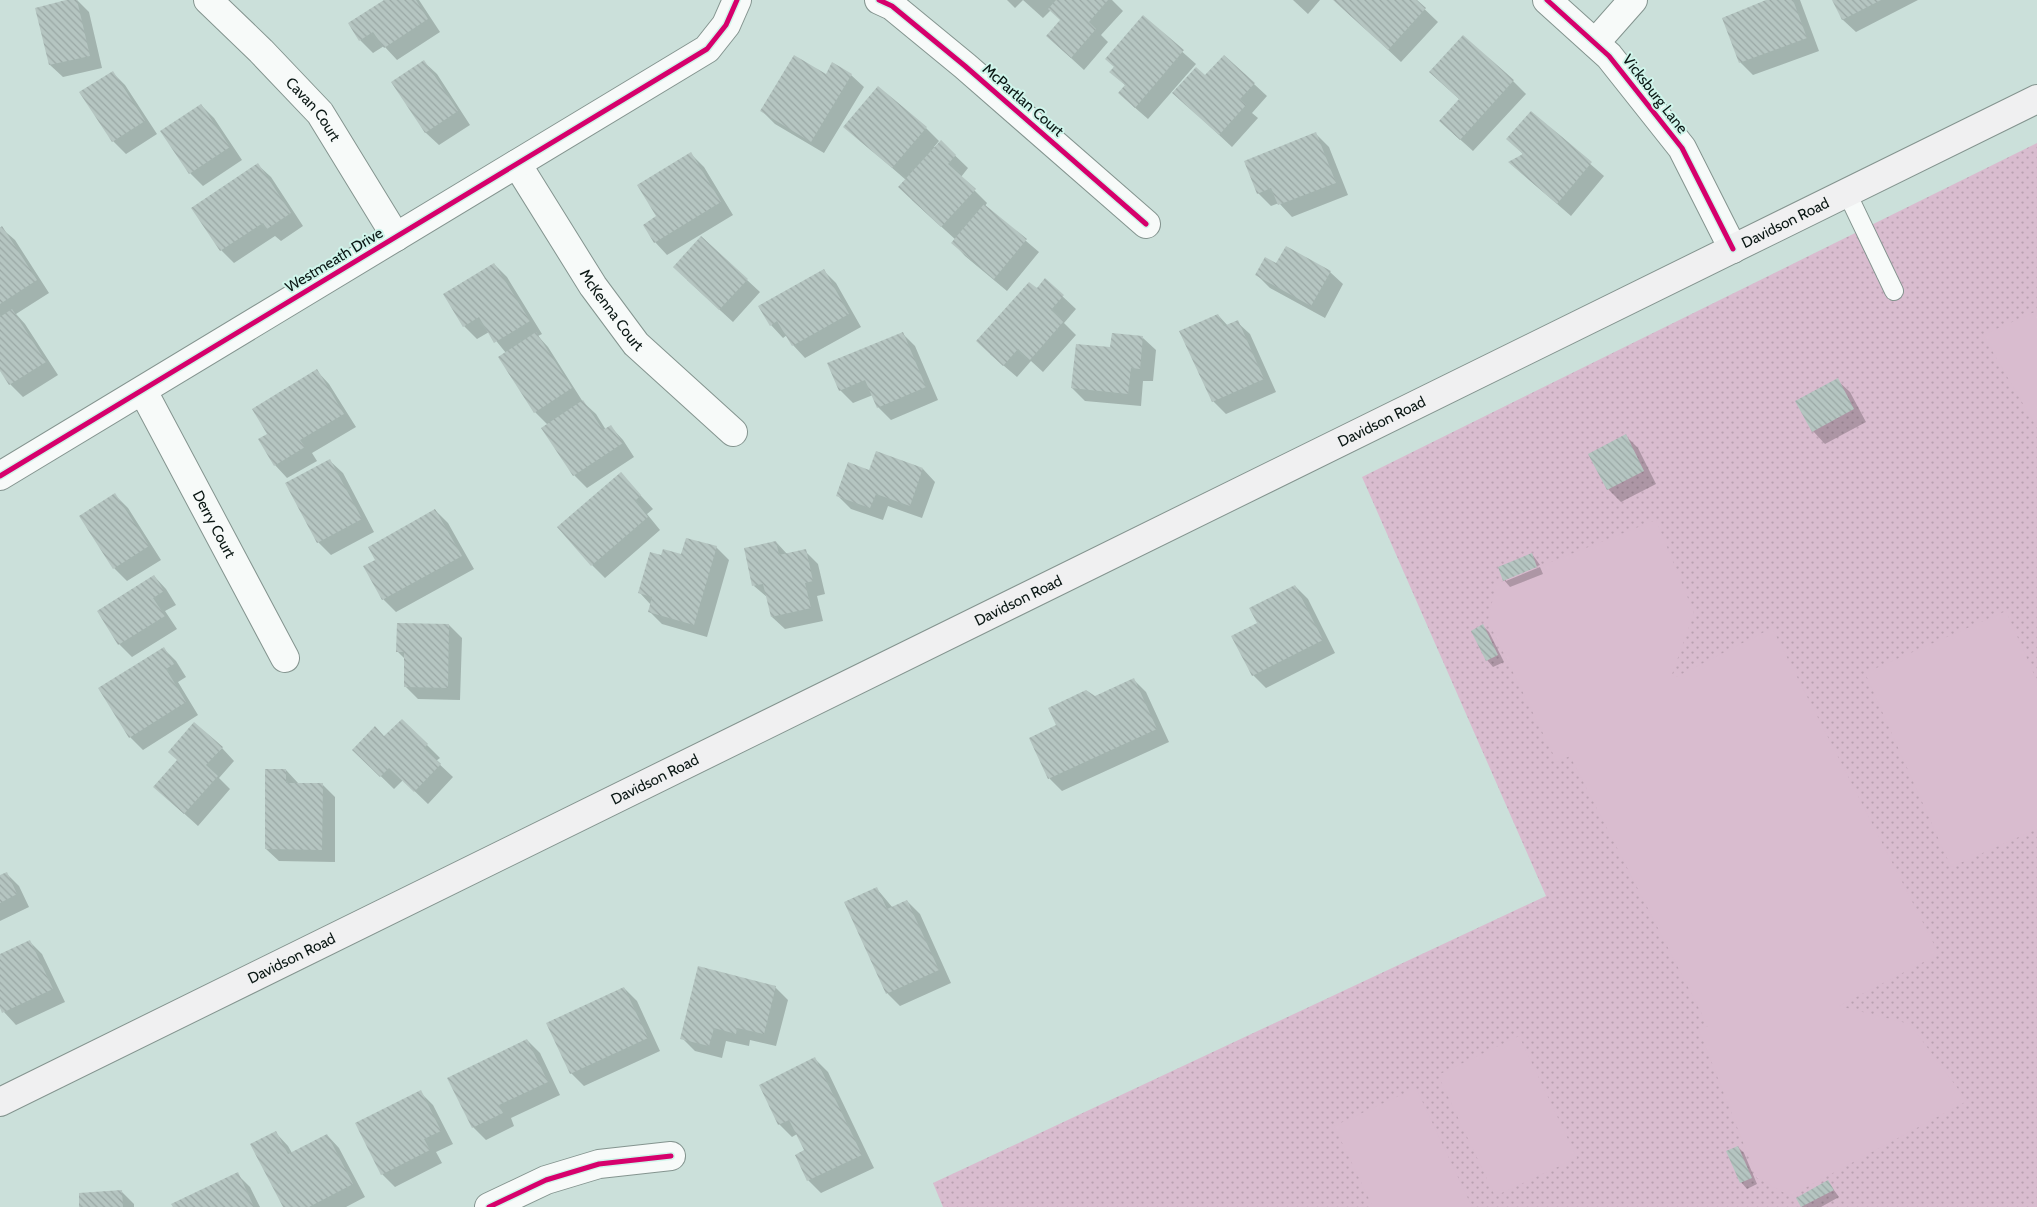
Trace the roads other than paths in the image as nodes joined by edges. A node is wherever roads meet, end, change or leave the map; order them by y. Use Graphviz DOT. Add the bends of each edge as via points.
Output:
graph roads {
  1 [pos="208,0"];
  2 [pos="737,0"];
  3 [pos="879,0"];
  4 [pos="1547,0"];
  5 [pos="1633,0"];
  6 [pos="1595,44"];
  7 [pos="2037,99"];
  8 [pos="517,164"];
  9 [pos="1847,193"];
  10 [pos="1146,224"];
  11 [pos="396,237"];
  12 [pos="1733,249"];
  13 [pos="1894,291"];
  14 [pos="143,391"];
  15 [pos="733,432"];
  16 [pos="0,476"];
  17 [pos="285,658"];
  18 [pos="0,1102"];
  19 [pos="671,1156"];
  20 [pos="489,1207"];
  1 -- 11 [label="street, Cavan Court" via="320,113"];
  2 -- 8 [label="street, Westmeath Drive" via="726,25 707,49"];
  3 -- 10 [label="street, McPartlan Court" via="892,6 965,66"];
  4 -- 6 [label="street, Vicksburg Lane"];
  5 -- 6 [label="street"];
  6 -- 12 [label="street, Vicksburg Lane" via="1609,56 1682,148"];
  7 -- 9 [label="main road, Davidson Road"];
  8 -- 11 [label="street, Westmeath Drive"];
  8 -- 15 [label="street, McKenna Court" via="594,286 636,344"];
  9 -- 12 [label="main road, Davidson Road"];
  9 -- 13 [label="lane"];
  11 -- 14 [label="street, Westmeath Drive"];
  12 -- 18 [label="main road, Davidson Road"];
  14 -- 16 [label="street, Westmeath Drive"];
  14 -- 17 [label="street, Derry Court"];
  19 -- 20 [label="street" via="599,1164 546,1180"];
}
